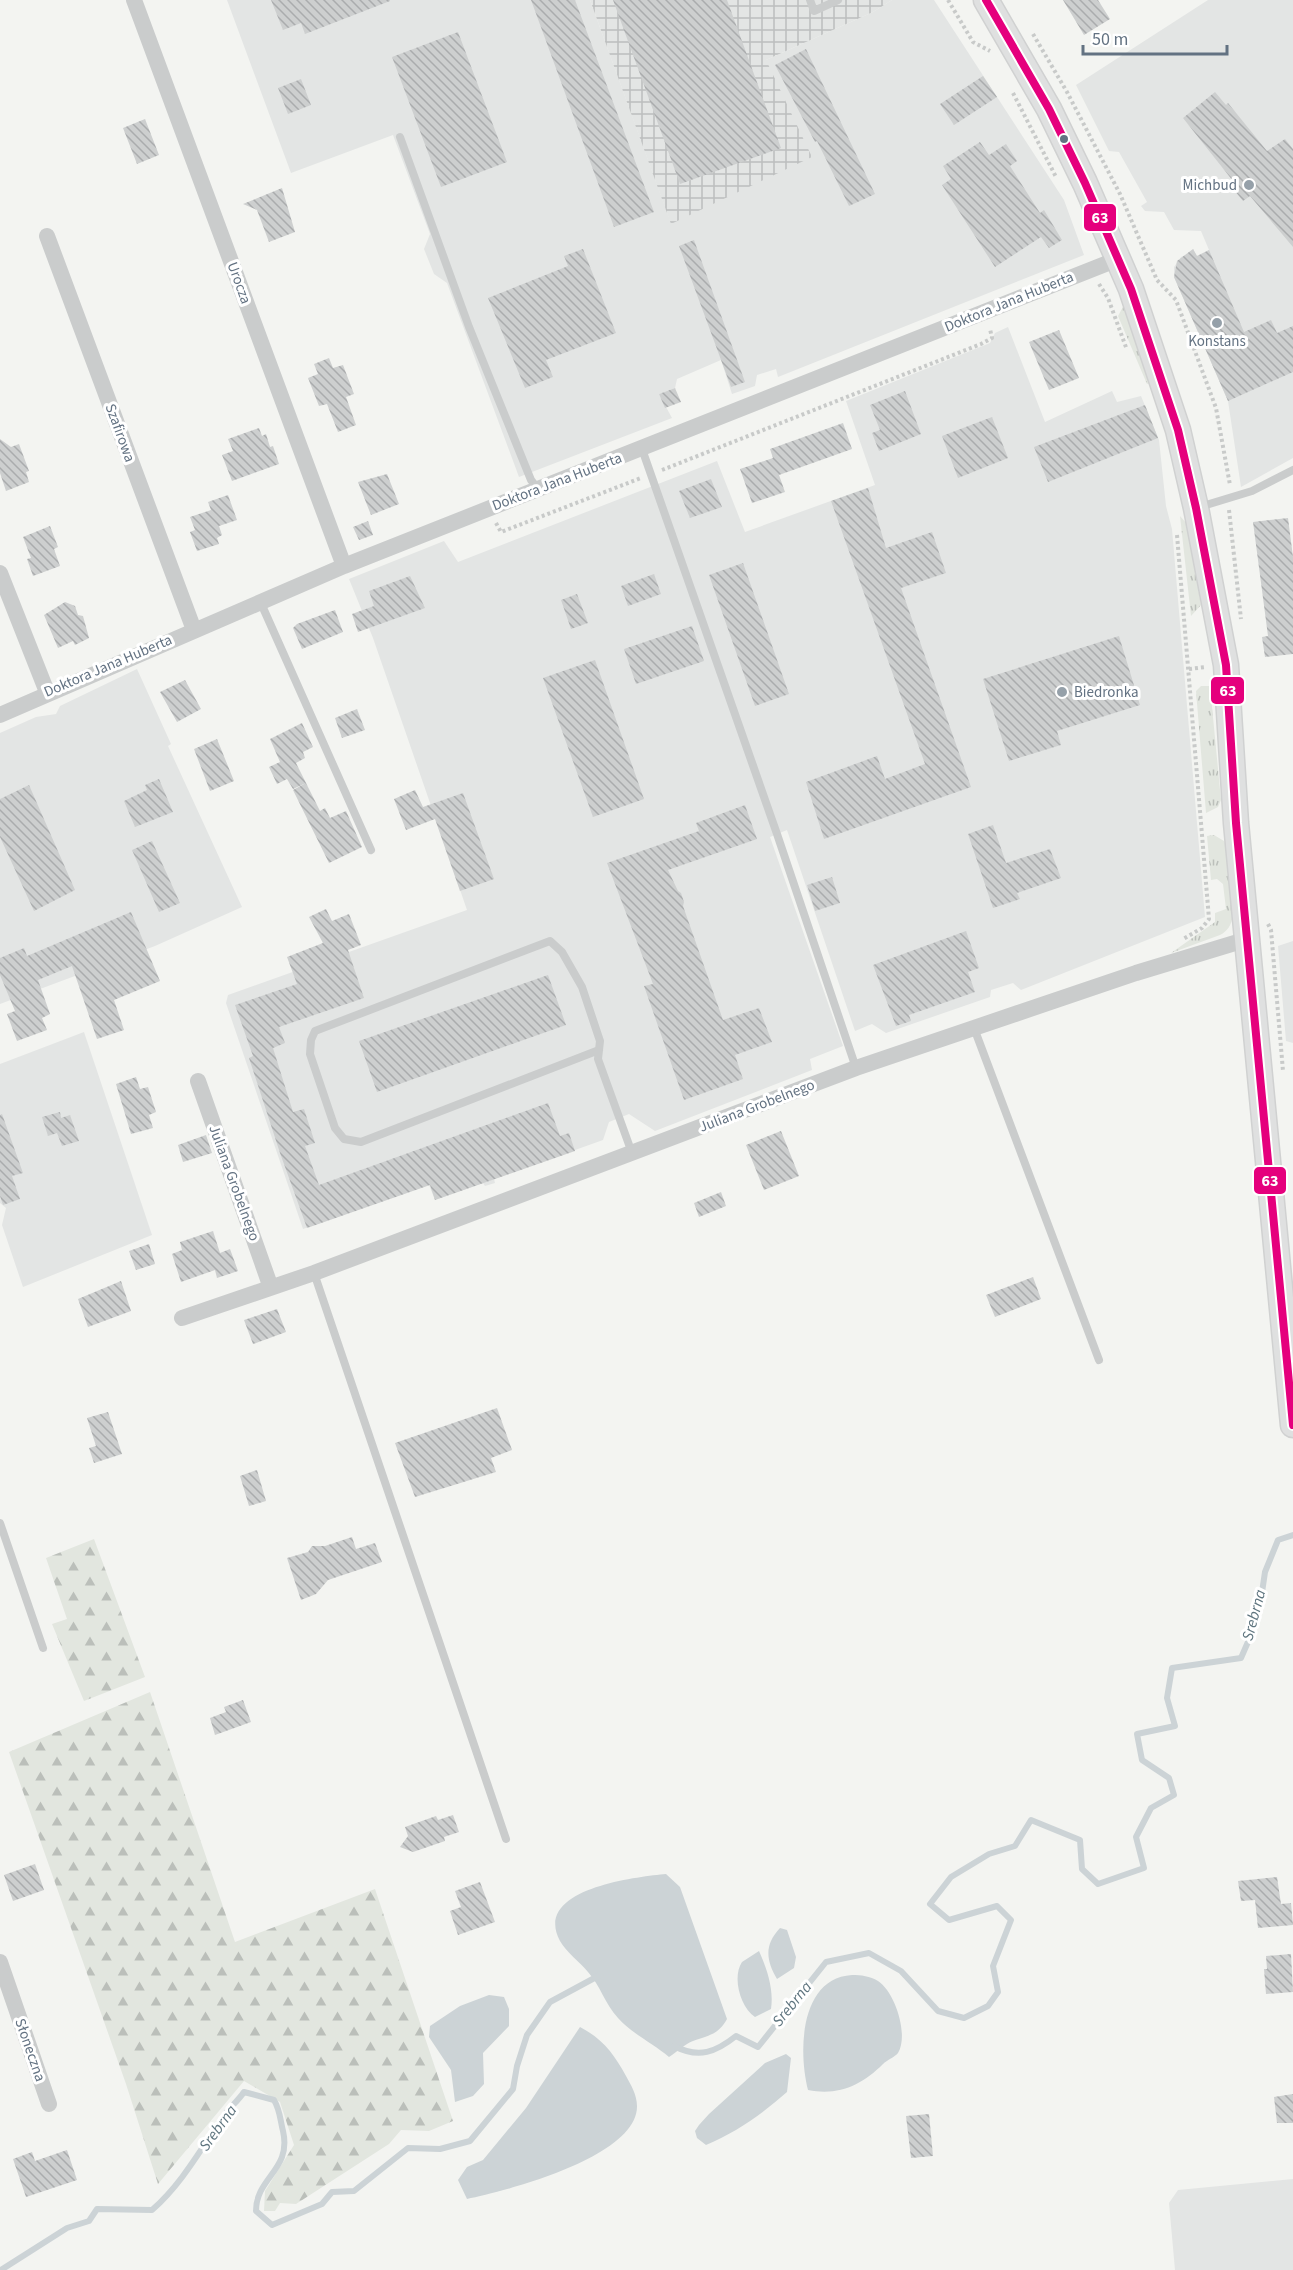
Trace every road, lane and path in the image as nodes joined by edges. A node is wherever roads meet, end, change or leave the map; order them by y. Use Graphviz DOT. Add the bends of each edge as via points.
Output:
graph roads {
  1 [pos="134,0"];
  2 [pos="810,0"];
  3 [pos="838,0"];
  4 [pos="948,0"];
  5 [pos="986,0"];
  6 [pos="998,56"];
  7 [pos="1011,88"];
  8 [pos="400,137"];
  9 [pos="1061,186"];
  10 [pos="47,236"];
  11 [pos="1118,259"];
  12 [pos="1090,283"];
  13 [pos="981,344"];
  14 [pos="1132,361"];
  15 [pos="642,449"];
  16 [pos="1293,470"];
  17 [pos="651,474"];
  18 [pos="538,489"];
  19 [pos="1196,508"];
  20 [pos="493,517"];
  21 [pos="1177,532"];
  22 [pos="344,566"];
  23 [pos="0,573"];
  24 [pos="260,602"];
  25 [pos="194,630"];
  26 [pos="1210,667"];
  27 [pos="1189,669"];
  28 [pos="47,692"];
  29 [pos="0,715"];
  30 [pos="371,850"];
  31 [pos="1265,918"];
  32 [pos="1248,939"];
  33 [pos="1174,944"];
  34 [pos="974,1028"];
  35 [pos="599,1050"];
  36 [pos="856,1068"];
  37 [pos="1283,1076"];
  38 [pos="198,1081"];
  39 [pos="632,1153"];
  40 [pos="314,1273"];
  41 [pos="270,1286"];
  42 [pos="182,1318"];
  43 [pos="1099,1360"];
  44 [pos="1293,1425"];
  45 [pos="0,1523"];
  46 [pos="43,1648"];
  47 [pos="506,1839"];
  48 [pos="0,1962"];
  49 [pos="49,2104"];
  1 -- 22 [label="street, Urocza"];
  2 -- 3 [label="lane" via="814,11"];
  4 -- 6 [label="path" via="973,42"];
  5 -- 11 [label="street" via="1048,109"];
  7 -- 9 [label="path"];
  8 -- 18 [label="lane" via="469,327"];
  10 -- 25 [label="street, Szafirowa"];
  11 -- 15 [label="street, Doktora Jana Huberta"];
  11 -- 19 [label="street" via="1178,430"];
  12 -- 14 [label="path" via="1102,286"];
  13 -- 17 [label="path"];
  15 -- 17 [label="lane"];
  15 -- 18 [label="street, Doktora Jana Huberta"];
  16 -- 19 [label="lane" via="1252,491"];
  17 -- 20 [label="path" via="501,532"];
  17 -- 36 [label="lane"];
  18 -- 22 [label="street, Doktora Jana Huberta"];
  19 -- 32 [label="street" via="1226,665"];
  21 -- 27 [label="path"];
  22 -- 24 [label="street, Doktora Jana Huberta"];
  23 -- 28 [label="street"];
  24 -- 25 [label="street, Doktora Jana Huberta"];
  24 -- 30 [label="lane"];
  25 -- 28 [label="street, Doktora Jana Huberta"];
  26 -- 27 [label="path"];
  27 -- 33 [label="path" via="1209,919 1202,928"];
  28 -- 29 [label="street, Doktora Jana Huberta"];
  31 -- 37 [label="path" via="1271,930"];
  32 -- 34 [label="street, Juliana Grobelnego"];
  32 -- 44 [label="street"];
  34 -- 36 [label="street, Juliana Grobelnego"];
  34 -- 43 [label="lane"];
  35 -- 35 [label="lane" via="600,1041 582,987 562,952 550,941 315,1031 309,1047 335,1128 344,1138 361,1142"];
  35 -- 39 [label="lane" via="603,1074"];
  36 -- 39 [label="street, Juliana Grobelnego"];
  38 -- 41 [label="street, Juliana Grobelnego"];
  39 -- 40 [label="street, Juliana Grobelnego"];
  40 -- 41 [label="street, Juliana Grobelnego"];
  40 -- 47 [label="lane"];
  41 -- 42 [label="street, Juliana Grobelnego"];
  45 -- 46 [label="lane"];
  48 -- 49 [label="street, Słoneczna"];
}
